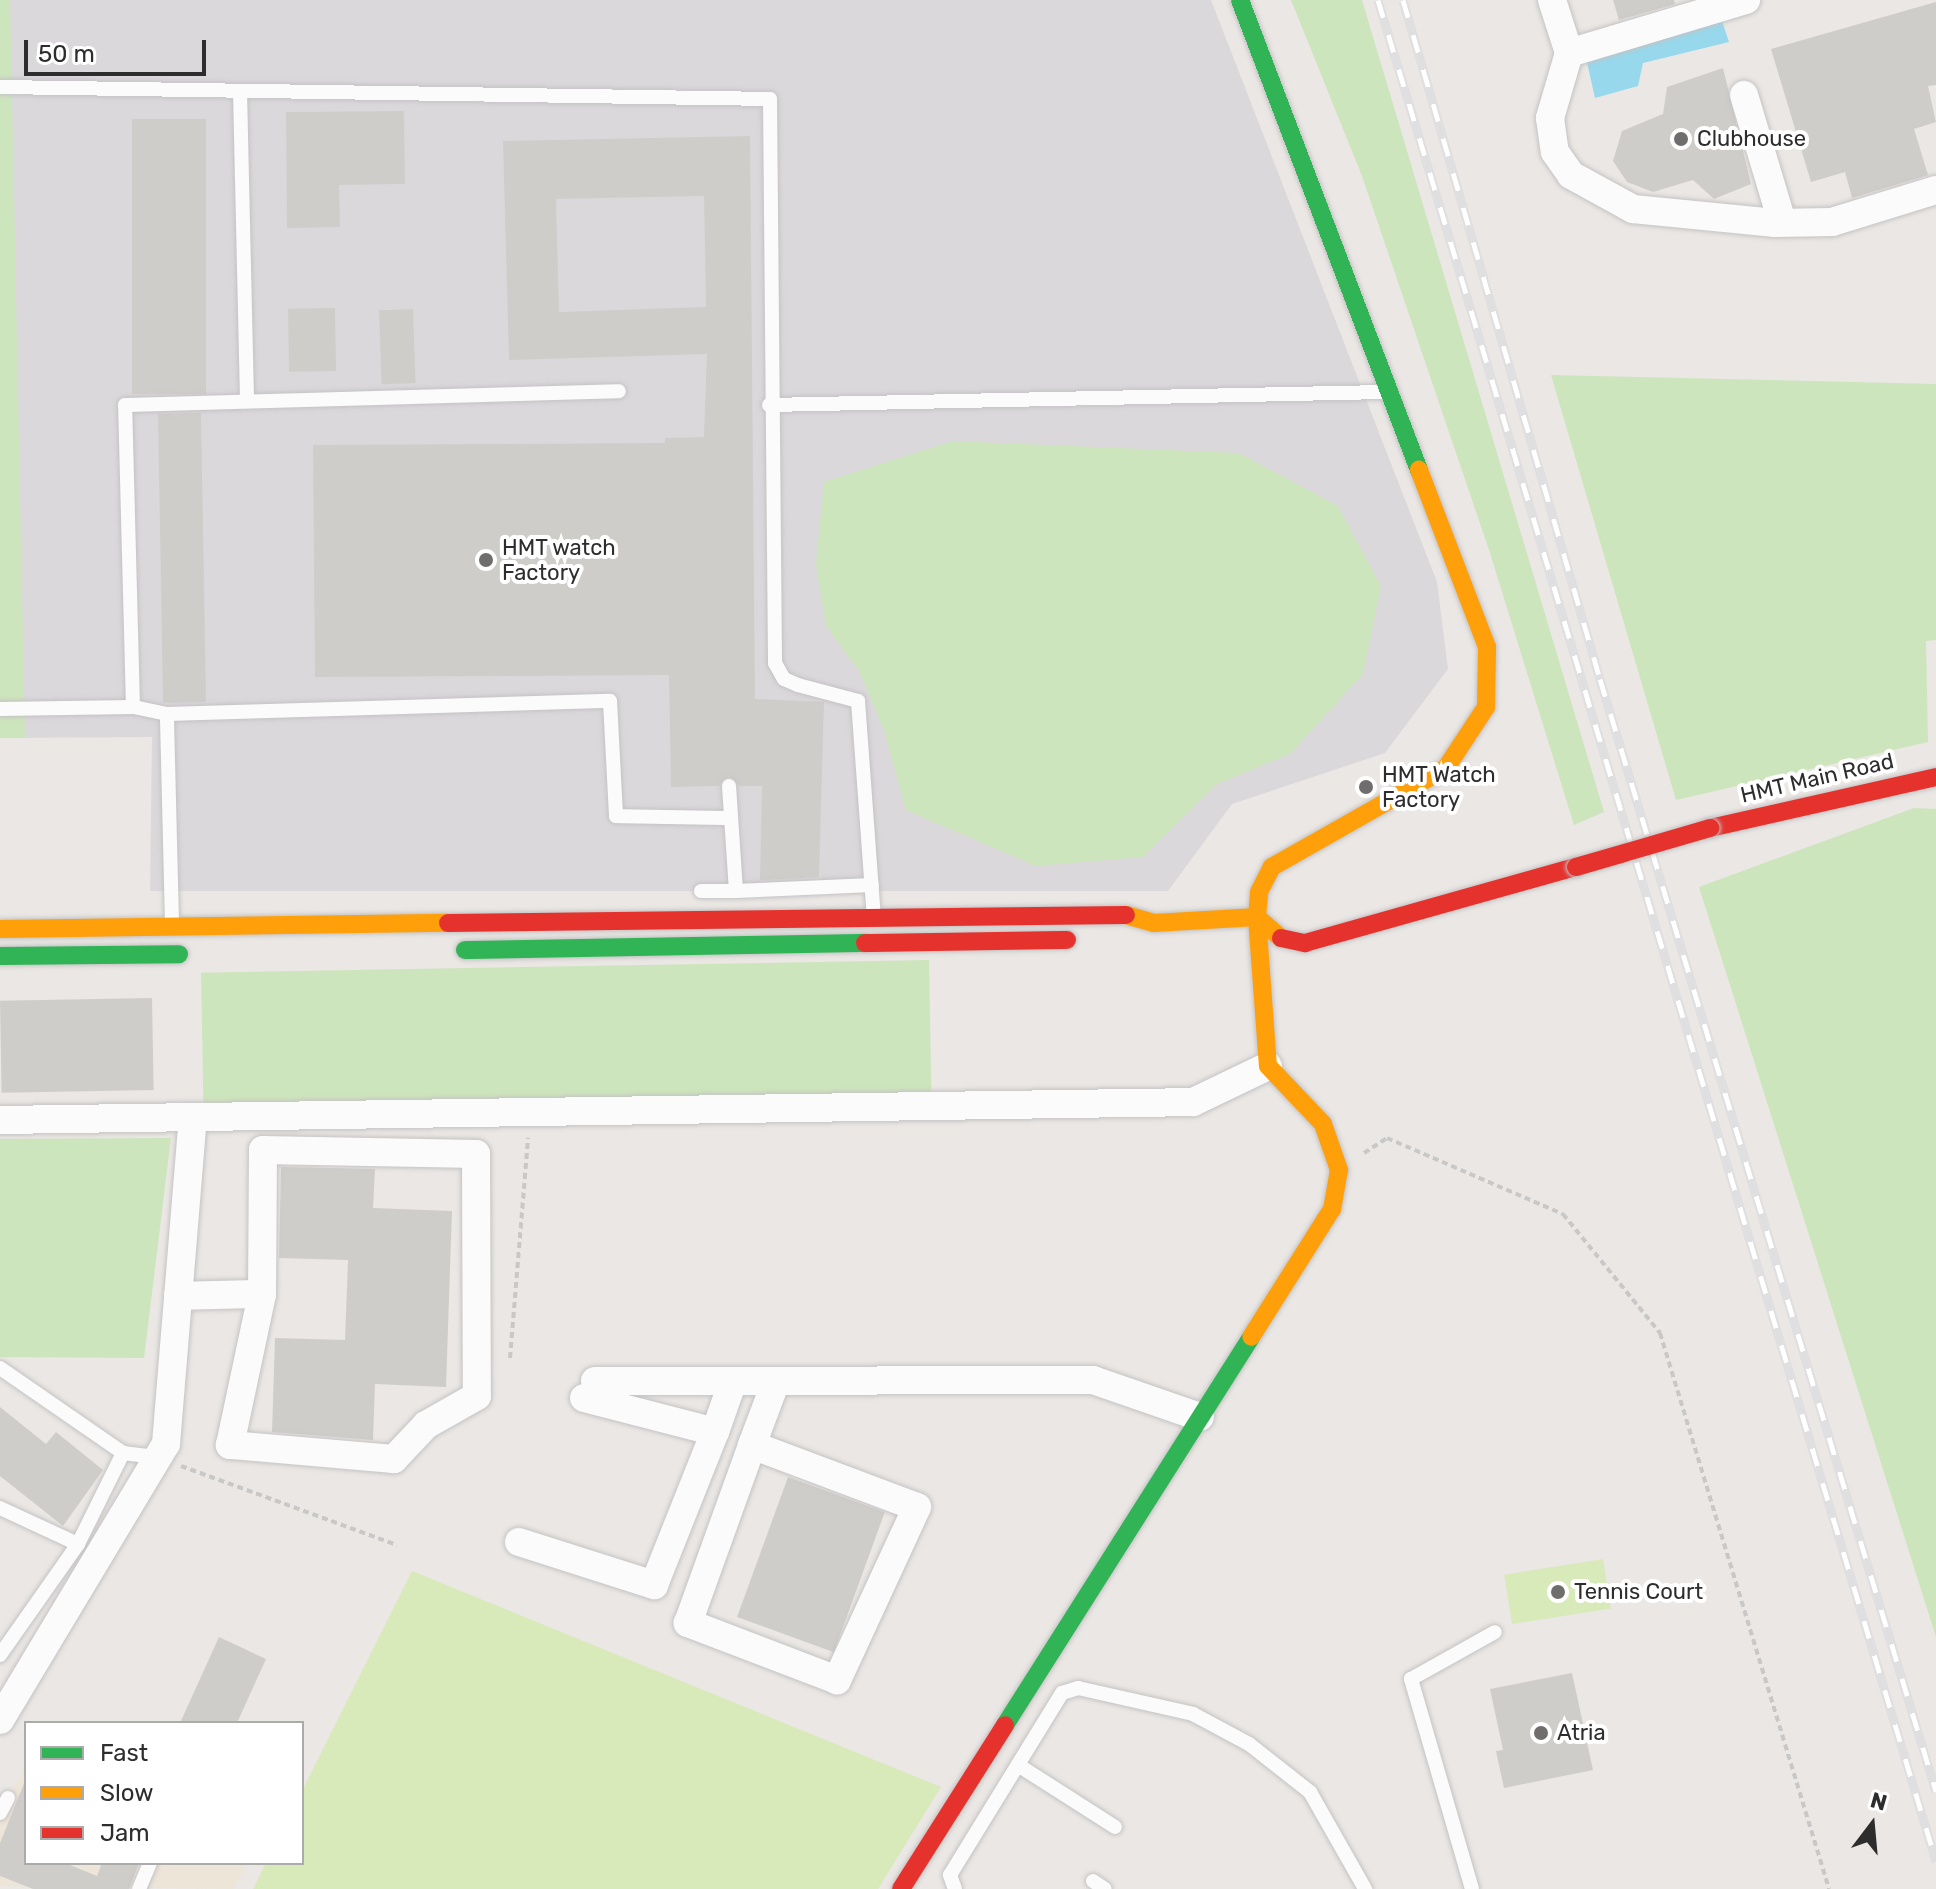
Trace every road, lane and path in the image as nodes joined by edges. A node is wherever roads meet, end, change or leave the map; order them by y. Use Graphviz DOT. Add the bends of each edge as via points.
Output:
graph roads {
  1 [pos="1240,0"];
  2 [pos="1552,0"];
  3 [pos="1746,0"];
  4 [pos="1569,53"];
  5 [pos="0,87"];
  6 [pos="240,91"];
  7 [pos="1744,95"];
  8 [pos="1936,190"];
  9 [pos="1782,222"];
  10 [pos="619,391"];
  11 [pos="1388,392"];
  12 [pos="247,401"];
  13 [pos="769,405"];
  14 [pos="133,707"];
  15 [pos="0,709"];
  16 [pos="167,714"];
  17 [pos="1936,777"];
  18 [pos="729,786"];
  19 [pos="731,818"];
  20 [pos="872,885"];
  21 [pos="701,891"];
  22 [pos="736,891"];
  23 [pos="1257,917"];
  24 [pos="874,918"];
  25 [pos="1154,923"];
  26 [pos="172,928"];
  27 [pos="0,929"];
  28 [pos="1131,937"];
  29 [pos="1088,939"];
  30 [pos="441,951"];
  31 [pos="207,954"];
  32 [pos="0,956"];
  33 [pos="1268,1066"];
  34 [pos="530,1112"];
  35 [pos="193,1117"];
  36 [pos="0,1120"];
  37 [pos="1339,1170"];
  38 [pos="262,1294"];
  39 [pos="178,1296"];
  40 [pos="510,1358"];
  41 [pos="0,1368"];
  42 [pos="733,1381"];
  43 [pos="776,1381"];
  44 [pos="1200,1417"];
  45 [pos="715,1432"];
  46 [pos="752,1445"];
  47 [pos="123,1453"];
  48 [pos="158,1457"];
  49 [pos="0,1508"];
  50 [pos="519,1542"];
  51 [pos="78,1544"];
  52 [pos="397,1545"];
  53 [pos="1495,1632"];
  54 [pos="0,1655"];
  55 [pos="0,1720"];
  56 [pos="1018,1765"];
  57 [pos="8,1798"];
  58 [pos="0,1813"];
  59 [pos="1115,1827"];
  60 [pos="149,1865"];
  61 [pos="139,1889"];
  62 [pos="901,1889"];
  63 [pos="955,1889"];
  64 [pos="1365,1889"];
  65 [pos="1472,1889"];
  66 [pos="1829,1889"];
  1 -- 11 [label="street"];
  2 -- 4 [label="street"];
  3 -- 4 [label="street"];
  4 -- 9 [label="street" via="1550,118 1555,152 1571,175 1633,209"];
  5 -- 6 [label="lane"];
  6 -- 12 [label="lane"];
  6 -- 13 [label="lane" via="770,99"];
  7 -- 9 [label="street"];
  8 -- 9 [label="street" via="1832,222"];
  10 -- 12 [label="lane"];
  11 -- 13 [label="lane"];
  11 -- 23 [label="street" via="1487,647 1486,707 1446,768 1272,867 1259,892"];
  12 -- 14 [label="lane" via="125,405"];
  13 -- 20 [label="lane" via="775,663 784,679 858,701"];
  14 -- 15 [label="lane"];
  14 -- 16 [label="lane"];
  16 -- 19 [label="lane" via="610,701 616,816"];
  16 -- 26 [label="lane"];
  17 -- 23 [label="street, HMT Main Road, bridge" via="1710,828 1305,943 1281,938"];
  18 -- 19 [label="lane"];
  19 -- 22 [label="lane"];
  20 -- 22 [label="lane"];
  20 -- 24 [label="lane"];
  21 -- 22 [label="lane"];
  23 -- 25 [label="street"];
  23 -- 33 [label="street"];
  24 -- 25 [label="street" via="1126,915"];
  24 -- 26 [label="street"];
  25 -- 28 [label="street"];
  26 -- 27 [label="street"];
  29 -- 30 [label="street"];
  31 -- 32 [label="street"];
  33 -- 34 [label="street" via="1193,1102"];
  33 -- 37 [label="street" via="1323,1124"];
  34 -- 35 [label="street"];
  34 -- 40 [label="path"];
  35 -- 36 [label="street"];
  35 -- 39 [label="street"];
  37 -- 44 [label="street" via="1332,1209"];
  37 -- 66 [label="path" via="1387,1138 1563,1214 1660,1333"];
  38 -- 38 [label="street" via="263,1150 476,1154 477,1396 426,1425 394,1459 230,1445"];
  38 -- 39 [label="street"];
  39 -- 48 [label="street" via="166,1444"];
  41 -- 47 [label="lane"];
  42 -- 43 [label="street"];
  42 -- 45 [label="street"];
  42 -- 45 [label="street" via="589,1390"];
  43 -- 44 [label="street" via="1093,1380"];
  43 -- 46 [label="street"];
  44 -- 62 [label="street"];
  45 -- 50 [label="street" via="654,1585"];
  46 -- 46 [label="street" via="688,1623 837,1680 917,1507"];
  47 -- 48 [label="lane"];
  47 -- 51 [label="lane"];
  48 -- 52 [label="path"];
  48 -- 55 [label="street"];
  49 -- 51 [label="lane"];
  51 -- 54 [label="lane"];
  53 -- 65 [label="lane" via="1411,1679"];
  56 -- 59 [label="lane"];
  56 -- 63 [label="lane" via="950,1875"];
  56 -- 64 [label="lane" via="1069,1689 1193,1714 1249,1744 1310,1792"];
  57 -- 58 [label="lane"];
  60 -- 61 [label="lane"];
}
